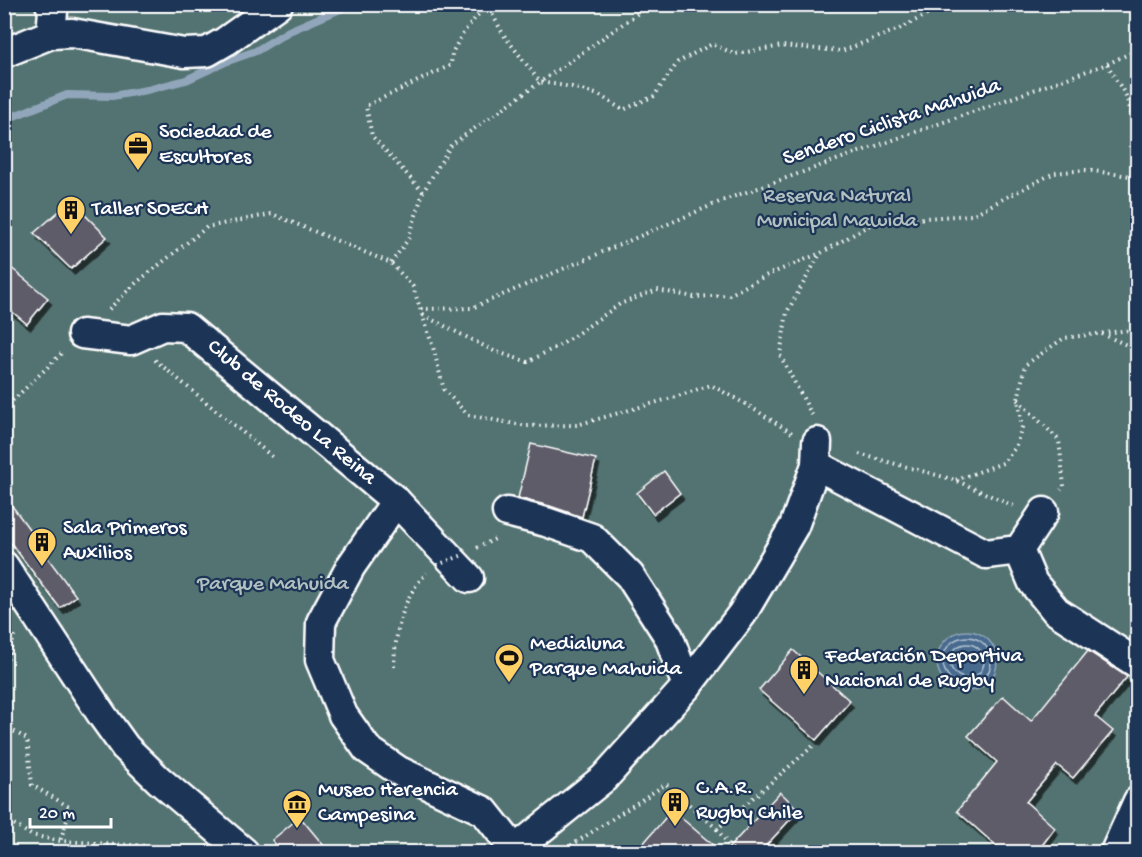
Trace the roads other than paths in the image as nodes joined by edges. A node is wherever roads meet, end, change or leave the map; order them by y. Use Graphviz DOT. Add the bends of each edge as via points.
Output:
graph roads {
  1 [pos="50,4"];
  2 [pos="278,4"];
  3 [pos="51,34"];
  4 [pos="4,53"];
  5 [pos="82,334"];
  6 [pos="396,501"];
  7 [pos="507,512"];
  8 [pos="1044,512"];
  9 [pos="1019,550"];
  10 [pos="4,566"];
  11 [pos="466,566"];
  12 [pos="1137,664"];
  13 [pos="687,686"];
  14 [pos="1137,801"];
  15 [pos="244,852"];
  16 [pos="514,852"];
  17 [pos="1115,852"];
  1 -- 3 [label="street"];
  2 -- 3 [label="street" via="207,52 184,53 72,33"];
  3 -- 4 [label="street"];
  5 -- 6 [label="street, Club de Rodeo La Reina" via="131,340 163,326 186,327"];
  6 -- 11 [label="street, Club de Rodeo La Reina"];
  6 -- 16 [label="street" via="351,566 321,622 320,660 343,715 367,749 399,771 484,811"];
  7 -- 13 [label="street" via="592,538 630,576 669,637"];
  8 -- 9 [label="street"];
  9 -- 12 [label="street" via="1034,583 1056,611"];
  9 -- 13 [label="street" via="986,554 817,454 794,526 742,614"];
  10 -- 15 [label="street" via="125,747"];
  13 -- 16 [label="street" via="604,778"];
  14 -- 17 [label="street"];
}
